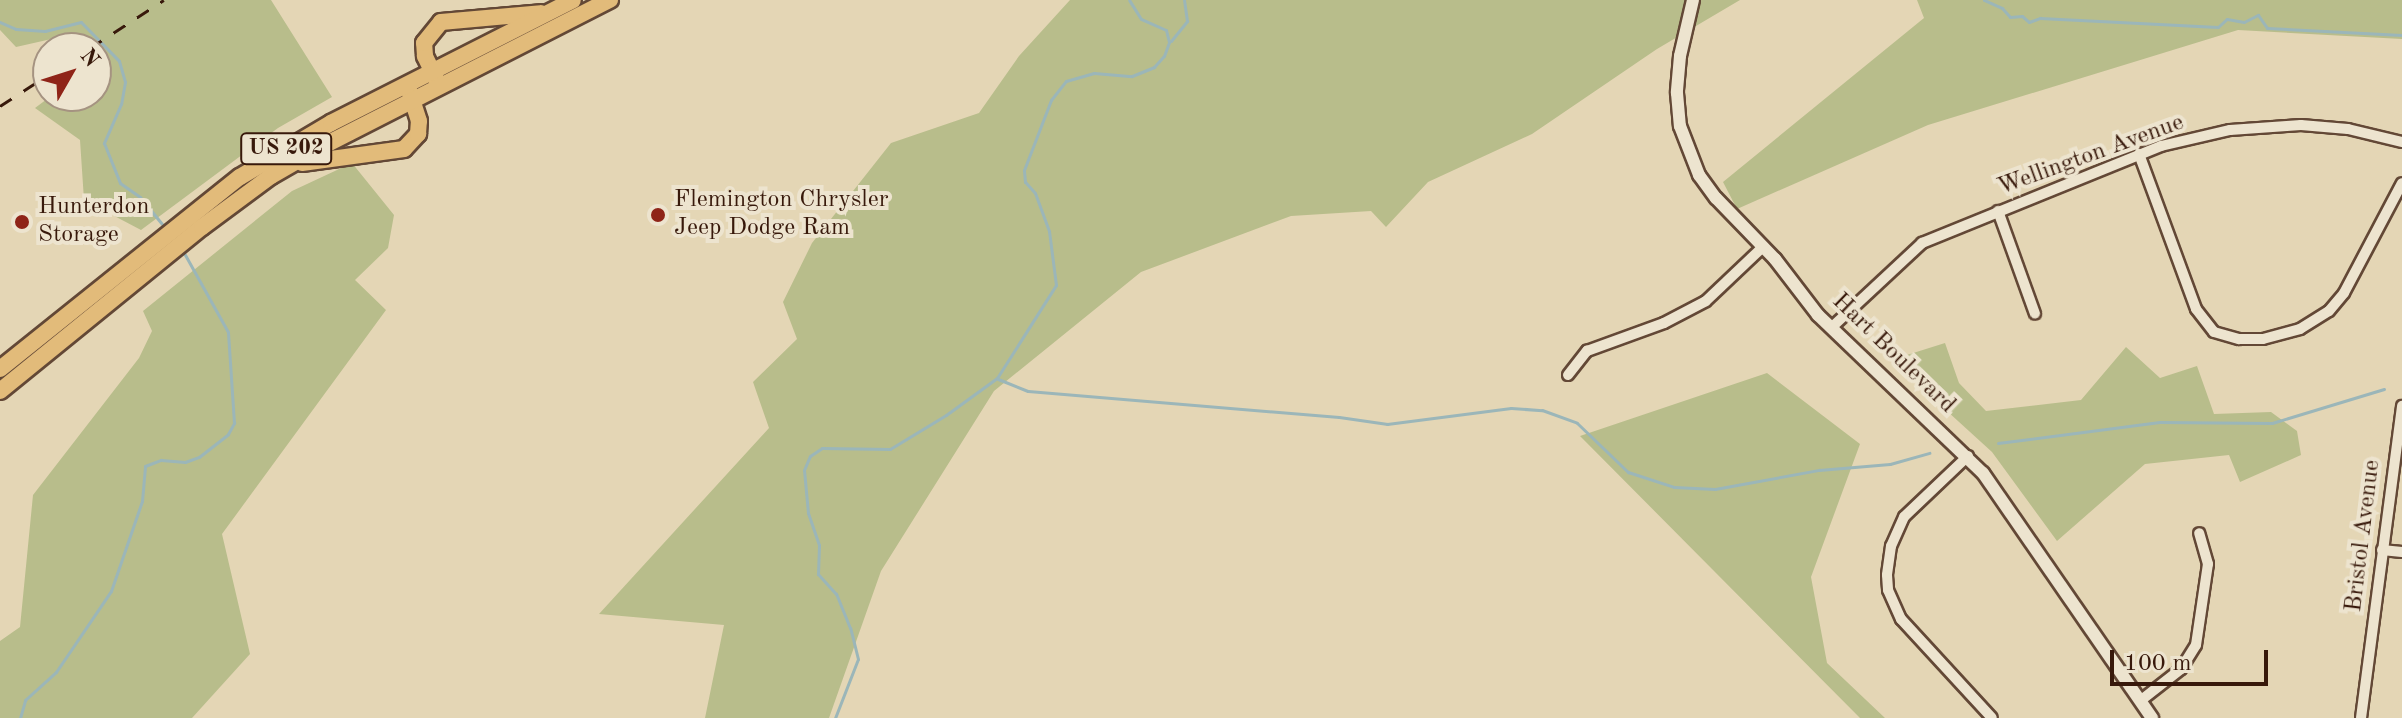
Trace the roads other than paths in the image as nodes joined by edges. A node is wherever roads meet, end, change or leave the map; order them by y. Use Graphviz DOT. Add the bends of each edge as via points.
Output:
graph roads {
  1 [pos="573,0"];
  2 [pos="610,0"];
  3 [pos="1693,0"];
  4 [pos="550,12"];
  5 [pos="436,79"];
  6 [pos="409,93"];
  7 [pos="2402,142"];
  8 [pos="2139,154"];
  9 [pos="288,166"];
  10 [pos="2402,183"];
  11 [pos="1998,211"];
  12 [pos="180,233"];
  13 [pos="1763,247"];
  14 [pos="161,249"];
  15 [pos="2035,314"];
  16 [pos="1831,328"];
  17 [pos="0,369"];
  18 [pos="1568,375"];
  19 [pos="0,391"];
  20 [pos="2402,406"];
  21 [pos="1968,456"];
  22 [pos="2199,533"];
  23 [pos="2382,550"];
  24 [pos="2402,552"];
  25 [pos="2140,701"];
  26 [pos="1992,718"];
  27 [pos="2152,718"];
  28 [pos="2361,718"];
  1 -- 4 [label="highway, US 202"];
  2 -- 5 [label="highway, US 202"];
  3 -- 13 [label="street, Hart Boulevard" via="1678,71 1680,126 1687,152 1716,198"];
  4 -- 5 [label="highway, US 202"];
  4 -- 5 [label="highway" via="441,22 424,43"];
  5 -- 6 [label="highway, US 202"];
  6 -- 9 [label="highway, US 202"];
  6 -- 9 [label="highway" via="418,134 404,149"];
  6 -- 12 [label="highway, US 202" via="270,158"];
  7 -- 8 [label="street, Wellington Avenue" via="2348,129 2277,126 2207,135"];
  8 -- 10 [label="street" via="2196,309 2214,332 2239,339 2300,329 2329,311 2344,293"];
  8 -- 11 [label="street, Wellington Avenue"];
  9 -- 12 [label="highway, US 202"];
  11 -- 15 [label="street"];
  11 -- 16 [label="street, Wellington Avenue" via="1922,243"];
  12 -- 14 [label="highway, US 202"];
  13 -- 16 [label="street, Hart Boulevard"];
  13 -- 18 [label="street" via="1706,301 1664,323 1587,351"];
  14 -- 17 [label="highway, US 202"];
  14 -- 19 [label="highway, US 202"];
  16 -- 21 [label="street, Hart Boulevard"];
  20 -- 23 [label="street, Bristol Avenue"];
  21 -- 25 [label="street, Hart Boulevard"];
  21 -- 26 [label="street" via="1904,517 1891,546 1888,590 1906,626"];
  22 -- 25 [label="street" via="2208,564 2196,645 2181,669"];
  23 -- 24 [label="street"];
  23 -- 28 [label="street, Bristol Avenue"];
  25 -- 27 [label="street, Hart Boulevard"];
}
